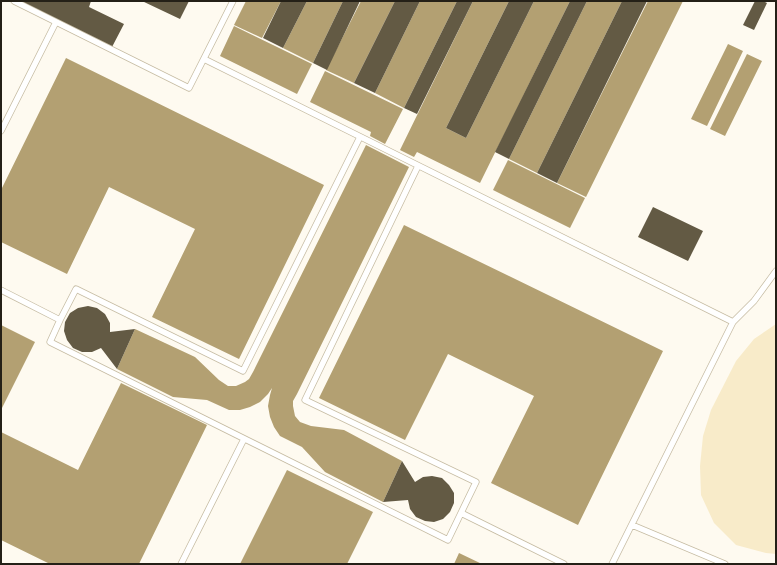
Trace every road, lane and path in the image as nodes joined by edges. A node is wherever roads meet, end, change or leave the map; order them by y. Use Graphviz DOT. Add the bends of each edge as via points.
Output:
graph roads {
  1 [pos="14,1"];
  2 [pos="233,1"];
  3 [pos="56,22"];
  4 [pos="204,59"];
  5 [pos="1,131"];
  6 [pos="360,137"];
  7 [pos="418,166"];
  8 [pos="776,271"];
  9 [pos="1,290"];
  10 [pos="60,320"];
  11 [pos="733,322"];
  12 [pos="244,438"];
  13 [pos="461,512"];
  14 [pos="632,525"];
  15 [pos="181,564"];
  16 [pos="564,564"];
  17 [pos="612,564"];
  18 [pos="725,564"];
  1 -- 3 [label="lane"];
  2 -- 4 [label="lane"];
  3 -- 4 [label="lane" via="189,88"];
  3 -- 5 [label="lane"];
  4 -- 6 [label="lane"];
  6 -- 7 [label="lane"];
  6 -- 10 [label="lane" via="243,371 76,288"];
  7 -- 11 [label="lane"];
  7 -- 13 [label="lane" via="305,400 476,482"];
  8 -- 11 [label="lane" via="754,301"];
  9 -- 10 [label="lane"];
  10 -- 12 [label="lane" via="50,342"];
  11 -- 14 [label="lane"];
  12 -- 13 [label="lane" via="448,540"];
  12 -- 15 [label="lane"];
  13 -- 16 [label="lane"];
  14 -- 17 [label="lane"];
  14 -- 18 [label="lane"];
}
